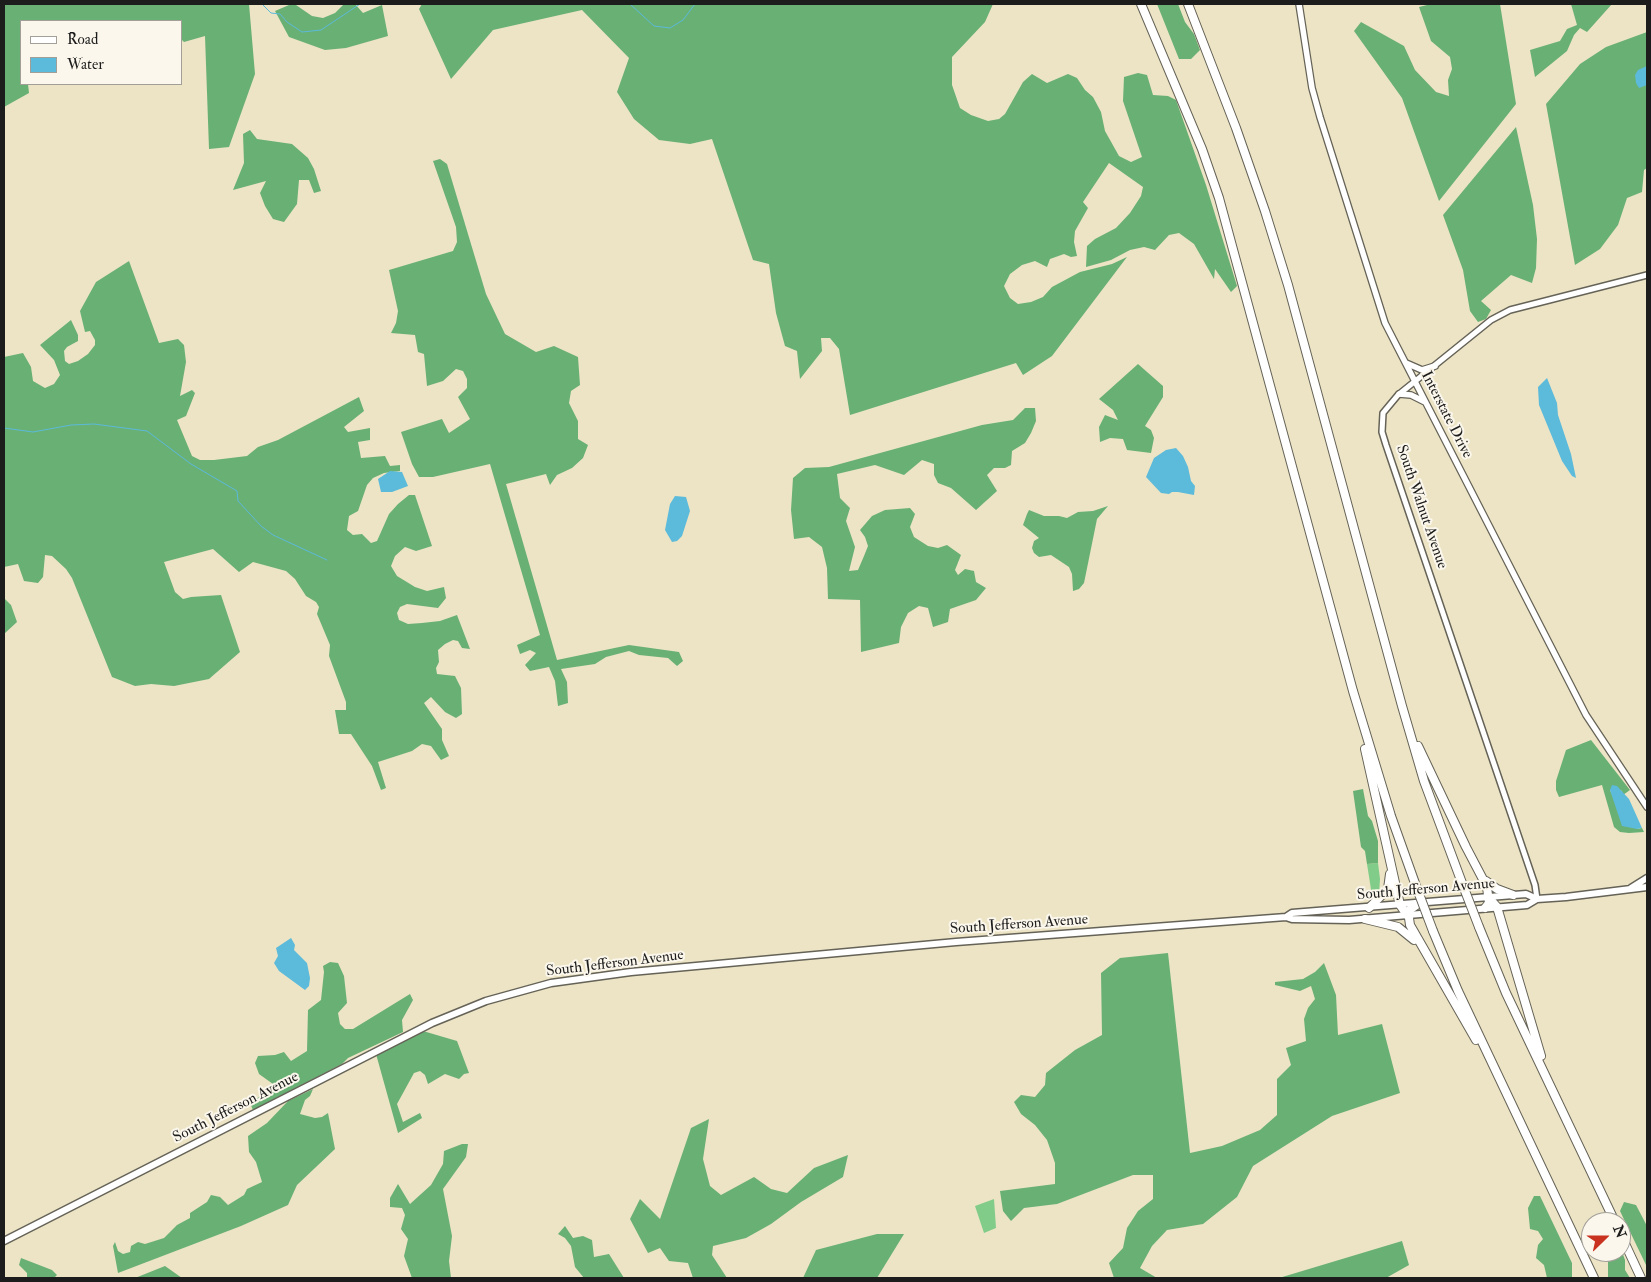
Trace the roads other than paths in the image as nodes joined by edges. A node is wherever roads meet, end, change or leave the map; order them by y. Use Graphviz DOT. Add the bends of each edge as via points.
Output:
graph roads {
  1 [pos="1141,4"];
  2 [pos="1188,4"];
  3 [pos="1299,4"];
  4 [pos="1647,274"];
  5 [pos="1406,363"];
  6 [pos="1435,366"];
  7 [pos="1416,382"];
  8 [pos="1399,394"];
  9 [pos="1426,403"];
  10 [pos="1353,691"];
  11 [pos="1402,706"];
  12 [pos="1647,807"];
  13 [pos="1389,857"];
  14 [pos="1482,878"];
  15 [pos="1647,878"];
  16 [pos="1647,887"];
  17 [pos="1628,890"];
  18 [pos="1513,895"];
  19 [pos="1489,898"];
  20 [pos="1537,899"];
  21 [pos="1418,904"];
  22 [pos="1400,905"];
  23 [pos="1497,907"];
  24 [pos="1369,908"];
  25 [pos="1485,908"];
  26 [pos="1408,915"];
  27 [pos="1286,917"];
  28 [pos="1365,919"];
  29 [pos="1428,958"];
  30 [pos="1552,1088"];
  31 [pos="1506,1093"];
  32 [pos="1610,1212"];
  33 [pos="4,1241"];
  34 [pos="1631,1256"];
  35 [pos="1594,1278"];
  36 [pos="1641,1278"];
  1 -- 10 [label="highway" via="1202,149 1219,198"];
  2 -- 11 [label="highway" via="1236,128 1285,276"];
  3 -- 5 [label="main road, Interstate Drive" via="1320,117 1377,303"];
  4 -- 6 [label="street, South Walnut Avenue" via="1510,310 1491,320"];
  5 -- 6 [label="main road" via="1422,370"];
  5 -- 7 [label="main road, Interstate Drive"];
  6 -- 7 [label="street, South Walnut Avenue"];
  7 -- 8 [label="street, South Walnut Avenue"];
  7 -- 9 [label="main road, Interstate Drive"];
  8 -- 9 [label="main road" via="1411,395"];
  8 -- 20 [label="street, South Walnut Avenue" via="1384,413 1382,432 1535,884"];
  9 -- 12 [label="main road, Interstate Drive" via="1586,715"];
  10 -- 13 [label="highway"];
  10 -- 31 [label="highway, bridge" via="1391,816 1433,931"];
  11 -- 14 [label="highway" via="1437,788"];
  11 -- 30 [label="highway, bridge" via="1424,781 1479,927 1506,993"];
  13 -- 22 [label="highway"];
  13 -- 24 [label="highway" via="1391,878 1388,889"];
  14 -- 18 [label="highway" via="1496,889"];
  14 -- 19 [label="highway"];
  15 -- 17 [label="main road"];
  16 -- 17 [label="main road, South Jefferson Avenue"];
  17 -- 20 [label="main road, South Jefferson Avenue"];
  18 -- 19 [label="main road, South Jefferson Avenue"];
  18 -- 20 [label="main road, South Jefferson Avenue" via="1526,894"];
  19 -- 21 [label="main road, South Jefferson Avenue"];
  19 -- 23 [label="highway"];
  19 -- 25 [label="highway"];
  20 -- 23 [label="main road, South Jefferson Avenue" via="1527,905"];
  21 -- 22 [label="main road, South Jefferson Avenue"];
  21 -- 26 [label="highway" via="1409,909"];
  22 -- 24 [label="main road, South Jefferson Avenue"];
  22 -- 26 [label="highway"];
  23 -- 25 [label="main road, South Jefferson Avenue"];
  23 -- 30 [label="highway"];
  24 -- 27 [label="main road, South Jefferson Avenue" via="1292,913"];
  25 -- 26 [label="main road, South Jefferson Avenue"];
  26 -- 28 [label="main road, South Jefferson Avenue"];
  26 -- 29 [label="highway"];
  27 -- 28 [label="main road, South Jefferson Avenue"];
  27 -- 33 [label="main road, South Jefferson Avenue" via="964,941 631,972 520,991 421,1029"];
  28 -- 29 [label="highway" via="1398,927"];
  29 -- 31 [label="highway"];
  30 -- 32 [label="highway"];
  31 -- 35 [label="highway"];
  34 -- 36 [label="highway"];
}
